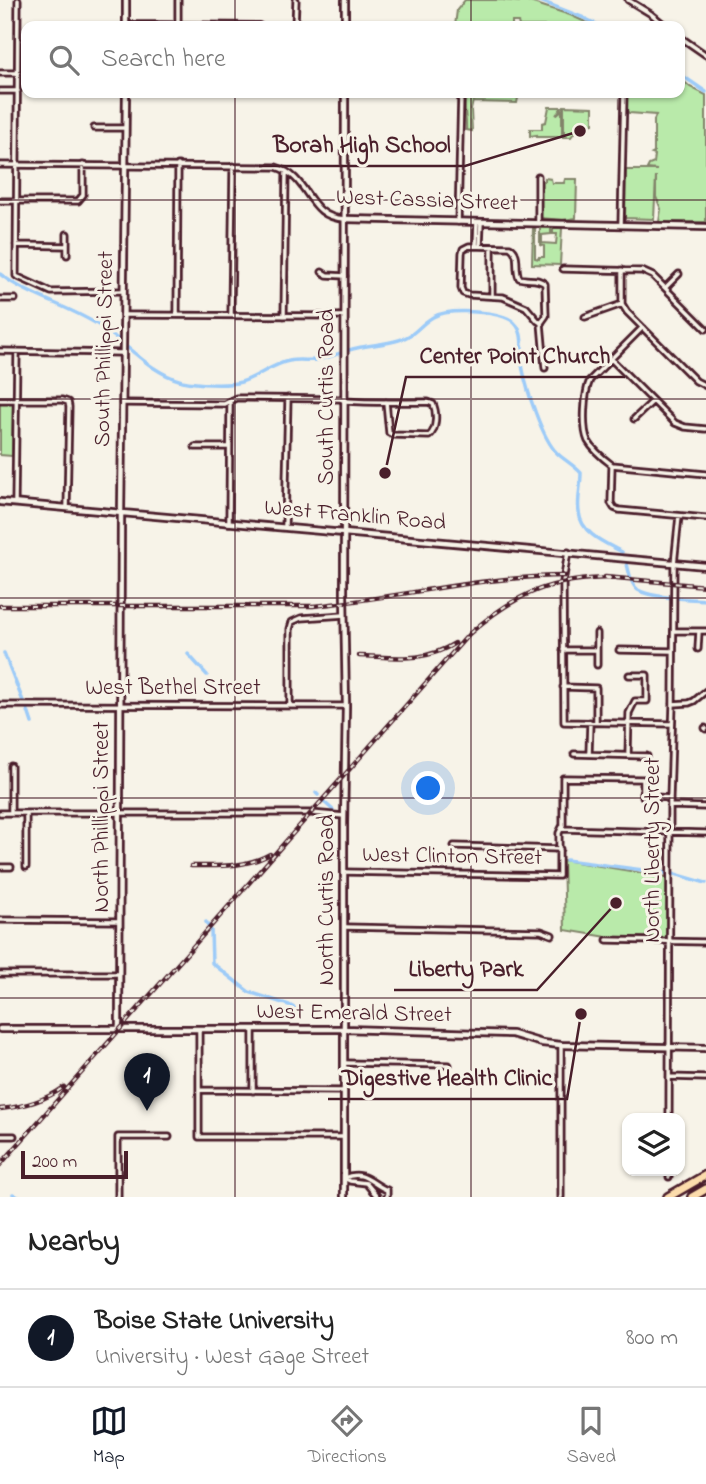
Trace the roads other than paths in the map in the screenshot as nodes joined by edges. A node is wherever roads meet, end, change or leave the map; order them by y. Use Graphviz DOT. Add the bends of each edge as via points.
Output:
graph roads {
  1 [pos="18,0"];
  2 [pos="126,0"];
  3 [pos="178,0"];
  4 [pos="296,0"];
  5 [pos="345,0"];
  6 [pos="628,0"];
  7 [pos="126,21"];
  8 [pos="178,21"];
  9 [pos="295,21"];
  10 [pos="345,21"];
  11 [pos="660,21"];
  12 [pos="685,40"];
  13 [pos="706,55"];
  14 [pos="0,73"];
  15 [pos="18,73"];
  16 [pos="0,91"];
  17 [pos="18,91"];
  18 [pos="126,98"];
  19 [pos="345,98"];
  20 [pos="461,98"];
  21 [pos="624,98"];
  22 [pos="94,128"];
  23 [pos="127,128"];
  24 [pos="0,165"];
  25 [pos="17,165"];
  26 [pos="83,165"];
  27 [pos="125,165"];
  28 [pos="178,165"];
  29 [pos="233,166"];
  30 [pos="286,170"];
  31 [pos="538,176"];
  32 [pos="0,201"];
  33 [pos="17,201"];
  34 [pos="345,219"];
  35 [pos="458,222"];
  36 [pos="479,222"];
  37 [pos="538,223"];
  38 [pos="621,224"];
  39 [pos="706,227"];
  40 [pos="67,234"];
  41 [pos="16,245"];
  42 [pos="67,246"];
  43 [pos="478,246"];
  44 [pos="492,247"];
  45 [pos="67,256"];
  46 [pos="562,269"];
  47 [pos="622,270"];
  48 [pos="322,272"];
  49 [pos="679,274"];
  50 [pos="345,276"];
  51 [pos="665,288"];
  52 [pos="123,291"];
  53 [pos="492,296"];
  54 [pos="0,299"];
  55 [pos="15,299"];
  56 [pos="622,304"];
  57 [pos="122,315"];
  58 [pos="177,315"];
  59 [pos="231,315"];
  60 [pos="284,316"];
  61 [pos="345,316"];
  62 [pos="585,317"];
  63 [pos="541,323"];
  64 [pos="642,328"];
  65 [pos="706,329"];
  66 [pos="122,350"];
  67 [pos="0,351"];
  68 [pos="17,352"];
  69 [pos="611,359"];
  70 [pos="545,368"];
  71 [pos="587,371"];
  72 [pos="593,377"];
  73 [pos="706,386"];
  74 [pos="288,398"];
  75 [pos="0,400"];
  76 [pos="16,400"];
  77 [pos="345,401"];
  78 [pos="653,401"];
  79 [pos="230,402"];
  80 [pos="386,402"];
  81 [pos="122,403"];
  82 [pos="635,419"];
  83 [pos="706,429"];
  84 [pos="195,447"];
  85 [pos="229,447"];
  86 [pos="612,465"];
  87 [pos="706,474"];
  88 [pos="0,502"];
  89 [pos="15,503"];
  90 [pos="67,508"];
  91 [pos="121,512"];
  92 [pos="678,516"];
  93 [pos="706,518"];
  94 [pos="229,523"];
  95 [pos="285,527"];
  96 [pos="344,533"];
  97 [pos="568,552"];
  98 [pos="674,564"];
  99 [pos="706,566"];
  100 [pos="344,602"];
  101 [pos="121,606"];
  102 [pos="345,615"];
  103 [pos="674,631"];
  104 [pos="699,631"];
  105 [pos="706,631"];
  106 [pos="597,633"];
  107 [pos="698,649"];
  108 [pos="563,650"];
  109 [pos="597,650"];
  110 [pos="619,650"];
  111 [pos="673,651"];
  112 [pos="597,665"];
  113 [pos="629,675"];
  114 [pos="563,687"];
  115 [pos="706,691"];
  116 [pos="673,704"];
  117 [pos="0,705"];
  118 [pos="120,705"];
  119 [pos="290,705"];
  120 [pos="346,706"];
  121 [pos="590,722"];
  122 [pos="596,722"];
  123 [pos="628,723"];
  124 [pos="672,724"];
  125 [pos="574,754"];
  126 [pos="589,754"];
  127 [pos="628,755"];
  128 [pos="647,756"];
  129 [pos="11,766"];
  130 [pos="670,798"];
  131 [pos="670,806"];
  132 [pos="706,807"];
  133 [pos="0,813"];
  134 [pos="11,813"];
  135 [pos="26,813"];
  136 [pos="120,813"];
  137 [pos="344,816"];
  138 [pos="561,829"];
  139 [pos="670,832"];
  140 [pos="706,833"];
  141 [pos="454,846"];
  142 [pos="559,849"];
  143 [pos="0,867"];
  144 [pos="11,867"];
  145 [pos="26,867"];
  146 [pos="344,872"];
  147 [pos="0,920"];
  148 [pos="119,921"];
  149 [pos="345,927"];
  150 [pos="552,935"];
  151 [pos="607,940"];
  152 [pos="670,942"];
  153 [pos="706,942"];
  154 [pos="0,974"];
  155 [pos="119,974"];
  156 [pos="0,1028"];
  157 [pos="119,1029"];
  158 [pos="199,1029"];
  159 [pos="253,1029"];
  160 [pos="344,1029"];
  161 [pos="561,1045"];
  162 [pos="669,1047"];
  163 [pos="706,1048"];
  164 [pos="344,1063"];
  165 [pos="449,1065"];
  166 [pos="669,1077"];
  167 [pos="706,1078"];
  168 [pos="199,1090"];
  169 [pos="253,1091"];
  170 [pos="344,1091"];
  171 [pos="669,1113"];
  172 [pos="0,1136"];
  173 [pos="14,1136"];
  174 [pos="169,1137"];
  175 [pos="344,1138"];
  176 [pos="706,1175"];
  177 [pos="344,1178"];
  178 [pos="380,1188"];
  179 [pos="706,1189"];
  180 [pos="377,1196"];
  181 [pos="118,1197"];
  182 [pos="344,1197"];
  183 [pos="387,1197"];
  184 [pos="561,1197"];
  185 [pos="668,1197"];
  186 [pos="692,1197"];
  1 -- 15 [label="street"];
  2 -- 7 [label="street"];
  3 -- 8 [label="street"];
  4 -- 9 [label="street"];
  5 -- 10 [label="street"];
  6 -- 11 [label="street"];
  12 -- 13 [label="street"];
  14 -- 15 [label="street"];
  15 -- 17 [label="street"];
  16 -- 17 [label="street"];
  17 -- 25 [label="street"];
  18 -- 23 [label="street, South Phillippi Street"];
  19 -- 34 [label="street, South Curtis Road"];
  20 -- 35 [label="street"];
  21 -- 38 [label="street"];
  22 -- 23 [label="street"];
  23 -- 27 [label="street, South Phillippi Street"];
  24 -- 25 [label="street"];
  25 -- 26 [label="street"];
  25 -- 33 [label="street"];
  26 -- 27 [label="street"];
  26 -- 33 [label="street" via="83,195 78,201"];
  27 -- 28 [label="street"];
  27 -- 52 [label="street, South Phillippi Street"];
  28 -- 29 [label="street"];
  28 -- 58 [label="street"];
  29 -- 30 [label="street"];
  29 -- 59 [label="street"];
  30 -- 34 [label="street, West Cassia Street" via="324,214"];
  30 -- 60 [label="street"];
  31 -- 37 [label="street"];
  32 -- 33 [label="street"];
  33 -- 41 [label="street"];
  34 -- 35 [label="street, West Cassia Street"];
  34 -- 50 [label="street, South Curtis Road"];
  35 -- 36 [label="street, West Cassia Street"];
  36 -- 37 [label="street, West Cassia Street"];
  36 -- 43 [label="street"];
  37 -- 38 [label="street, West Cassia Street"];
  38 -- 39 [label="street, West Cassia Street"];
  40 -- 42 [label="street"];
  41 -- 42 [label="street"];
  41 -- 52 [label="street" via="16,276 51,292"];
  42 -- 45 [label="street"];
  43 -- 44 [label="street"];
  43 -- 53 [label="street" via="466,247 461,253 461,288 469,295"];
  44 -- 53 [label="street"];
  44 -- 63 [label="street" via="512,248 519,278 545,284 546,316"];
  46 -- 47 [label="street"];
  47 -- 51 [label="street" via="648,272"];
  47 -- 56 [label="street"];
  48 -- 50 [label="street, South Curtis Road"];
  49 -- 51 [label="street"];
  50 -- 61 [label="street, South Curtis Road"];
  51 -- 65 [label="street"];
  52 -- 57 [label="street, South Phillippi Street"];
  53 -- 63 [label="street" via="526,307"];
  54 -- 55 [label="street"];
  56 -- 62 [label="street"];
  56 -- 64 [label="street"];
  57 -- 58 [label="street"];
  57 -- 66 [label="street, South Phillippi Street"];
  58 -- 59 [label="street"];
  59 -- 60 [label="street"];
  60 -- 61 [label="street"];
  61 -- 77 [label="street, South Curtis Road"];
  63 -- 70 [label="street"];
  64 -- 69 [label="street"];
  64 -- 73 [label="street"];
  66 -- 68 [label="street"];
  66 -- 81 [label="street, South Phillippi Street"];
  67 -- 68 [label="street"];
  68 -- 76 [label="street"];
  69 -- 72 [label="street"];
  69 -- 78 [label="street"];
  71 -- 72 [label="street"];
  72 -- 86 [label="street" via="586,392 586,433 592,446"];
  74 -- 77 [label="street"];
  74 -- 79 [label="street" via="236,398"];
  74 -- 95 [label="street"];
  75 -- 76 [label="street"];
  76 -- 89 [label="street"];
  76 -- 90 [label="street" via="68,402"];
  77 -- 80 [label="street"];
  77 -- 96 [label="street, South Curtis Road"];
  78 -- 82 [label="street"];
  78 -- 83 [label="street" via="680,426"];
  79 -- 81 [label="street"];
  79 -- 85 [label="street"];
  80 -- 80 [label="street" via="388,433 433,433 433,404"];
  81 -- 91 [label="street, South Phillippi Street"];
  84 -- 85 [label="street"];
  85 -- 94 [label="street"];
  86 -- 87 [label="street"];
  86 -- 92 [label="street" via="614,508"];
  88 -- 89 [label="street, West Franklin Road"];
  89 -- 90 [label="street, West Franklin Road"];
  90 -- 91 [label="street, West Franklin Road"];
  91 -- 94 [label="street, West Franklin Road"];
  91 -- 101 [label="street, South Phillippi Street"];
  92 -- 93 [label="street"];
  92 -- 98 [label="street, North Liberty Street"];
  94 -- 95 [label="street, West Franklin Road"];
  95 -- 96 [label="street, West Franklin Road"];
  96 -- 97 [label="street, West Franklin Road"];
  96 -- 100 [label="street, South Curtis Road"];
  97 -- 98 [label="street, West Franklin Road"];
  97 -- 108 [label="street"];
  98 -- 99 [label="street, West Franklin Road"];
  98 -- 103 [label="street, North Liberty Street"];
  100 -- 102 [label="street, North Curtis Road"];
  101 -- 118 [label="street, North Phillippi Street"];
  102 -- 119 [label="street" via="292,622"];
  102 -- 120 [label="street, North Curtis Road"];
  103 -- 104 [label="street"];
  103 -- 111 [label="street, North Liberty Street"];
  104 -- 105 [label="street"];
  104 -- 107 [label="street"];
  106 -- 109 [label="street"];
  108 -- 109 [label="street"];
  108 -- 114 [label="street"];
  109 -- 112 [label="street"];
  110 -- 111 [label="street"];
  111 -- 116 [label="street, North Liberty Street"];
  113 -- 123 [label="street" via="648,675 647,701 635,701"];
  114 -- 121 [label="street" via="564,722"];
  114 -- 122 [label="street" via="596,688"];
  115 -- 116 [label="street" via="689,703"];
  116 -- 124 [label="street, North Liberty Street"];
  117 -- 118 [label="street, West Bethel Street"];
  118 -- 119 [label="street, West Bethel Street"];
  118 -- 136 [label="street, North Phillippi Street"];
  119 -- 120 [label="street, West Bethel Street"];
  120 -- 137 [label="street, North Curtis Road"];
  121 -- 122 [label="street"];
  121 -- 126 [label="street"];
  122 -- 123 [label="street"];
  123 -- 124 [label="street"];
  123 -- 127 [label="street"];
  124 -- 130 [label="street, North Liberty Street"];
  125 -- 126 [label="street"];
  126 -- 127 [label="street"];
  127 -- 128 [label="street"];
  129 -- 134 [label="street"];
  130 -- 131 [label="street, North Liberty Street"];
  130 -- 138 [label="street" via="643,796 643,779 563,778"];
  131 -- 132 [label="street"];
  131 -- 139 [label="street, North Liberty Street"];
  133 -- 134 [label="street"];
  134 -- 135 [label="street"];
  135 -- 136 [label="street"];
  135 -- 145 [label="street"];
  136 -- 137 [label="street"];
  136 -- 148 [label="street, North Phillippi Street"];
  137 -- 146 [label="street, North Curtis Road"];
  138 -- 139 [label="street"];
  138 -- 142 [label="street"];
  139 -- 140 [label="street"];
  139 -- 152 [label="street, North Liberty Street"];
  141 -- 142 [label="street"];
  142 -- 146 [label="street, West Clinton Street" via="559,876"];
  143 -- 144 [label="street"];
  146 -- 149 [label="street, North Curtis Road"];
  147 -- 148 [label="street"];
  148 -- 155 [label="street, North Phillippi Street"];
  149 -- 150 [label="street" via="541,931"];
  149 -- 160 [label="street, North Curtis Road"];
  151 -- 152 [label="street"];
  152 -- 153 [label="street"];
  152 -- 162 [label="street, North Liberty Street"];
  154 -- 155 [label="street"];
  155 -- 157 [label="street, North Phillippi Street"];
  156 -- 157 [label="street, West Emerald Street"];
  157 -- 158 [label="street, West Emerald Street"];
  158 -- 159 [label="street, West Emerald Street"];
  158 -- 168 [label="street"];
  159 -- 160 [label="street, West Emerald Street"];
  159 -- 169 [label="street"];
  160 -- 161 [label="street, West Emerald Street" via="512,1034"];
  160 -- 164 [label="street, North Curtis Road"];
  161 -- 162 [label="street, West Emerald Street"];
  161 -- 184 [label="street"];
  162 -- 163 [label="street, West Emerald Street"];
  162 -- 166 [label="street, North Liberty Street"];
  164 -- 165 [label="street"];
  164 -- 170 [label="street, North Curtis Road"];
  166 -- 167 [label="street"];
  166 -- 171 [label="street, North Liberty Street"];
  168 -- 169 [label="street"];
  168 -- 175 [label="street" via="199,1137"];
  169 -- 170 [label="street"];
  170 -- 175 [label="street, North Curtis Road"];
  172 -- 173 [label="street"];
  174 -- 181 [label="street" via="118,1137"];
  175 -- 177 [label="street, North Curtis Road"];
  176 -- 185 [label="highway"];
  177 -- 178 [label="street" via="362,1176"];
  177 -- 180 [label="street" via="366,1183"];
  177 -- 182 [label="street, North Curtis Road"];
  178 -- 180 [label="street"];
  178 -- 183 [label="street" via="387,1190"];
  179 -- 186 [label="highway"];
}
